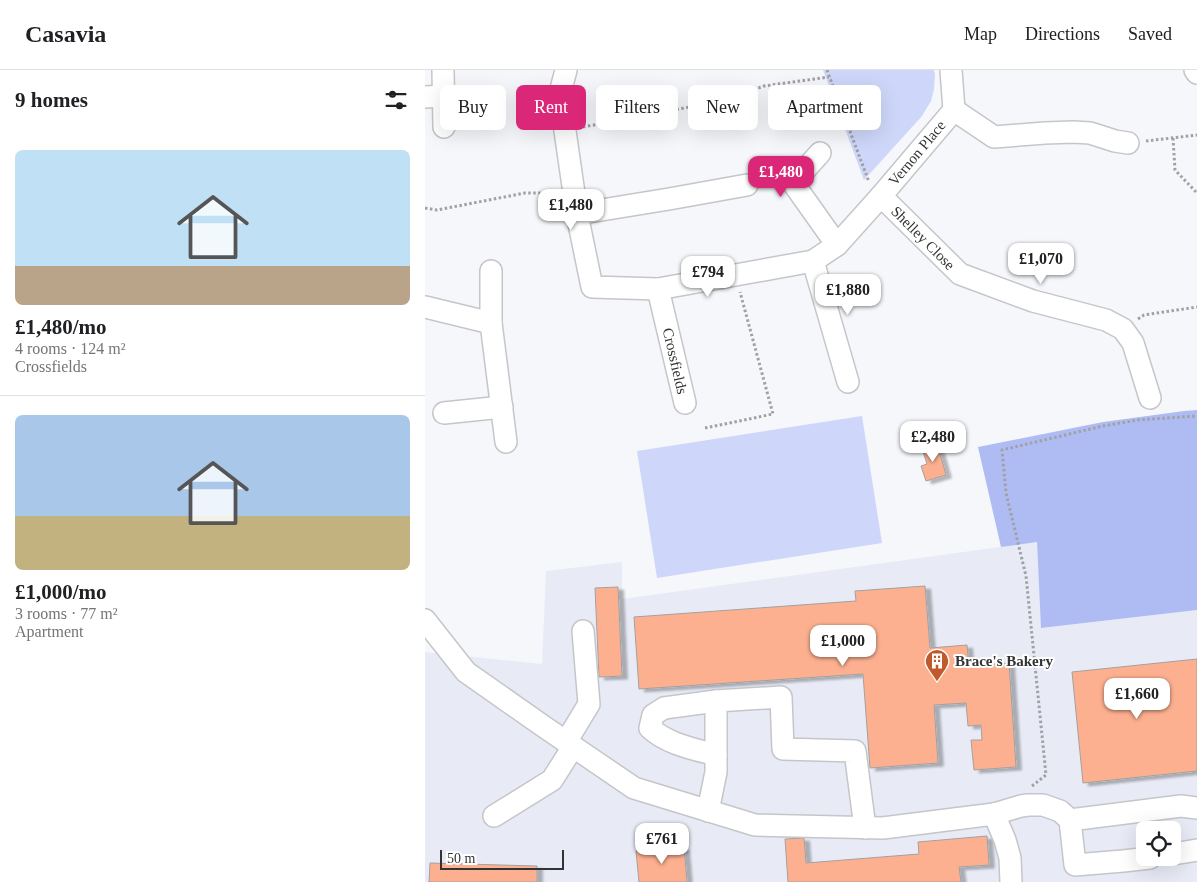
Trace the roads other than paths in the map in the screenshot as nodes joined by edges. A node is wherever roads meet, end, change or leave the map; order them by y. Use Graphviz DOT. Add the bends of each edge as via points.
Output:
graph roads {
  1 [pos="443,70"];
  2 [pos="566,70"];
  3 [pos="951,70"];
  4 [pos="434,97"];
  5 [pos="954,110"];
  6 [pos="440,115"];
  7 [pos="1128,143"];
  8 [pos="821,153"];
  9 [pos="747,185"];
  10 [pos="879,198"];
  11 [pos="576,204"];
  12 [pos="837,245"];
  13 [pos="813,261"];
  14 [pos="491,271"];
  15 [pos="658,289"];
  16 [pos="425,308"];
  17 [pos="491,323"];
  18 [pos="848,382"];
  19 [pos="1150,398"];
  20 [pos="685,404"];
  21 [pos="502,407"];
  22 [pos="444,412"];
  23 [pos="506,442"];
  24 [pos="425,620"];
  25 [pos="583,631"];
  26 [pos="716,701"];
  27 [pos="570,745"];
  28 [pos="716,755"];
  29 [pos="1197,808"];
  30 [pos="708,811"];
  31 [pos="994,814"];
  32 [pos="494,816"];
  33 [pos="1070,820"];
  34 [pos="865,828"];
  35 [pos="1197,850"];
  36 [pos="1181,853"];
  37 [pos="1136,860"];
  38 [pos="1011,882"];
  1 -- 4 [label="street"];
  2 -- 11 [label="street" via="560,93"];
  3 -- 5 [label="street, Vernon Place"];
  4 -- 6 [label="street"];
  5 -- 7 [label="street, Vernon Place" via="994,137 1091,133"];
  5 -- 10 [label="street, Vernon Place"];
  8 -- 12 [label="street" via="793,183"];
  9 -- 11 [label="street" via="669,199"];
  10 -- 12 [label="street"];
  10 -- 19 [label="street, Shelley Close" via="960,274 1033,301 1106,320 1123,330 1133,343"];
  11 -- 15 [label="street" via="592,287"];
  12 -- 13 [label="street"];
  13 -- 15 [label="street"];
  13 -- 18 [label="street"];
  14 -- 17 [label="street"];
  15 -- 20 [label="street, Crossfields"];
  16 -- 17 [label="street"];
  17 -- 21 [label="street"];
  21 -- 22 [label="street"];
  21 -- 23 [label="street"];
  24 -- 27 [label="street" via="466,672"];
  25 -- 27 [label="street" via="589,704"];
  26 -- 28 [label="street"];
  26 -- 28 [label="street" via="664,708 653,715 650,728 657,735 679,744"];
  26 -- 34 [label="street" via="781,696 783,749 855,751"];
  27 -- 30 [label="street" via="634,788"];
  27 -- 32 [label="street" via="552,780"];
  28 -- 30 [label="street"];
  29 -- 33 [label="street" via="1181,806"];
  30 -- 34 [label="street" via="755,825"];
  31 -- 33 [label="street" via="1021,806 1043,805 1061,811"];
  31 -- 34 [label="street"];
  31 -- 38 [label="street" via="1010,858"];
  33 -- 37 [label="street" via="1075,865"];
  35 -- 36 [label="street"];
}
